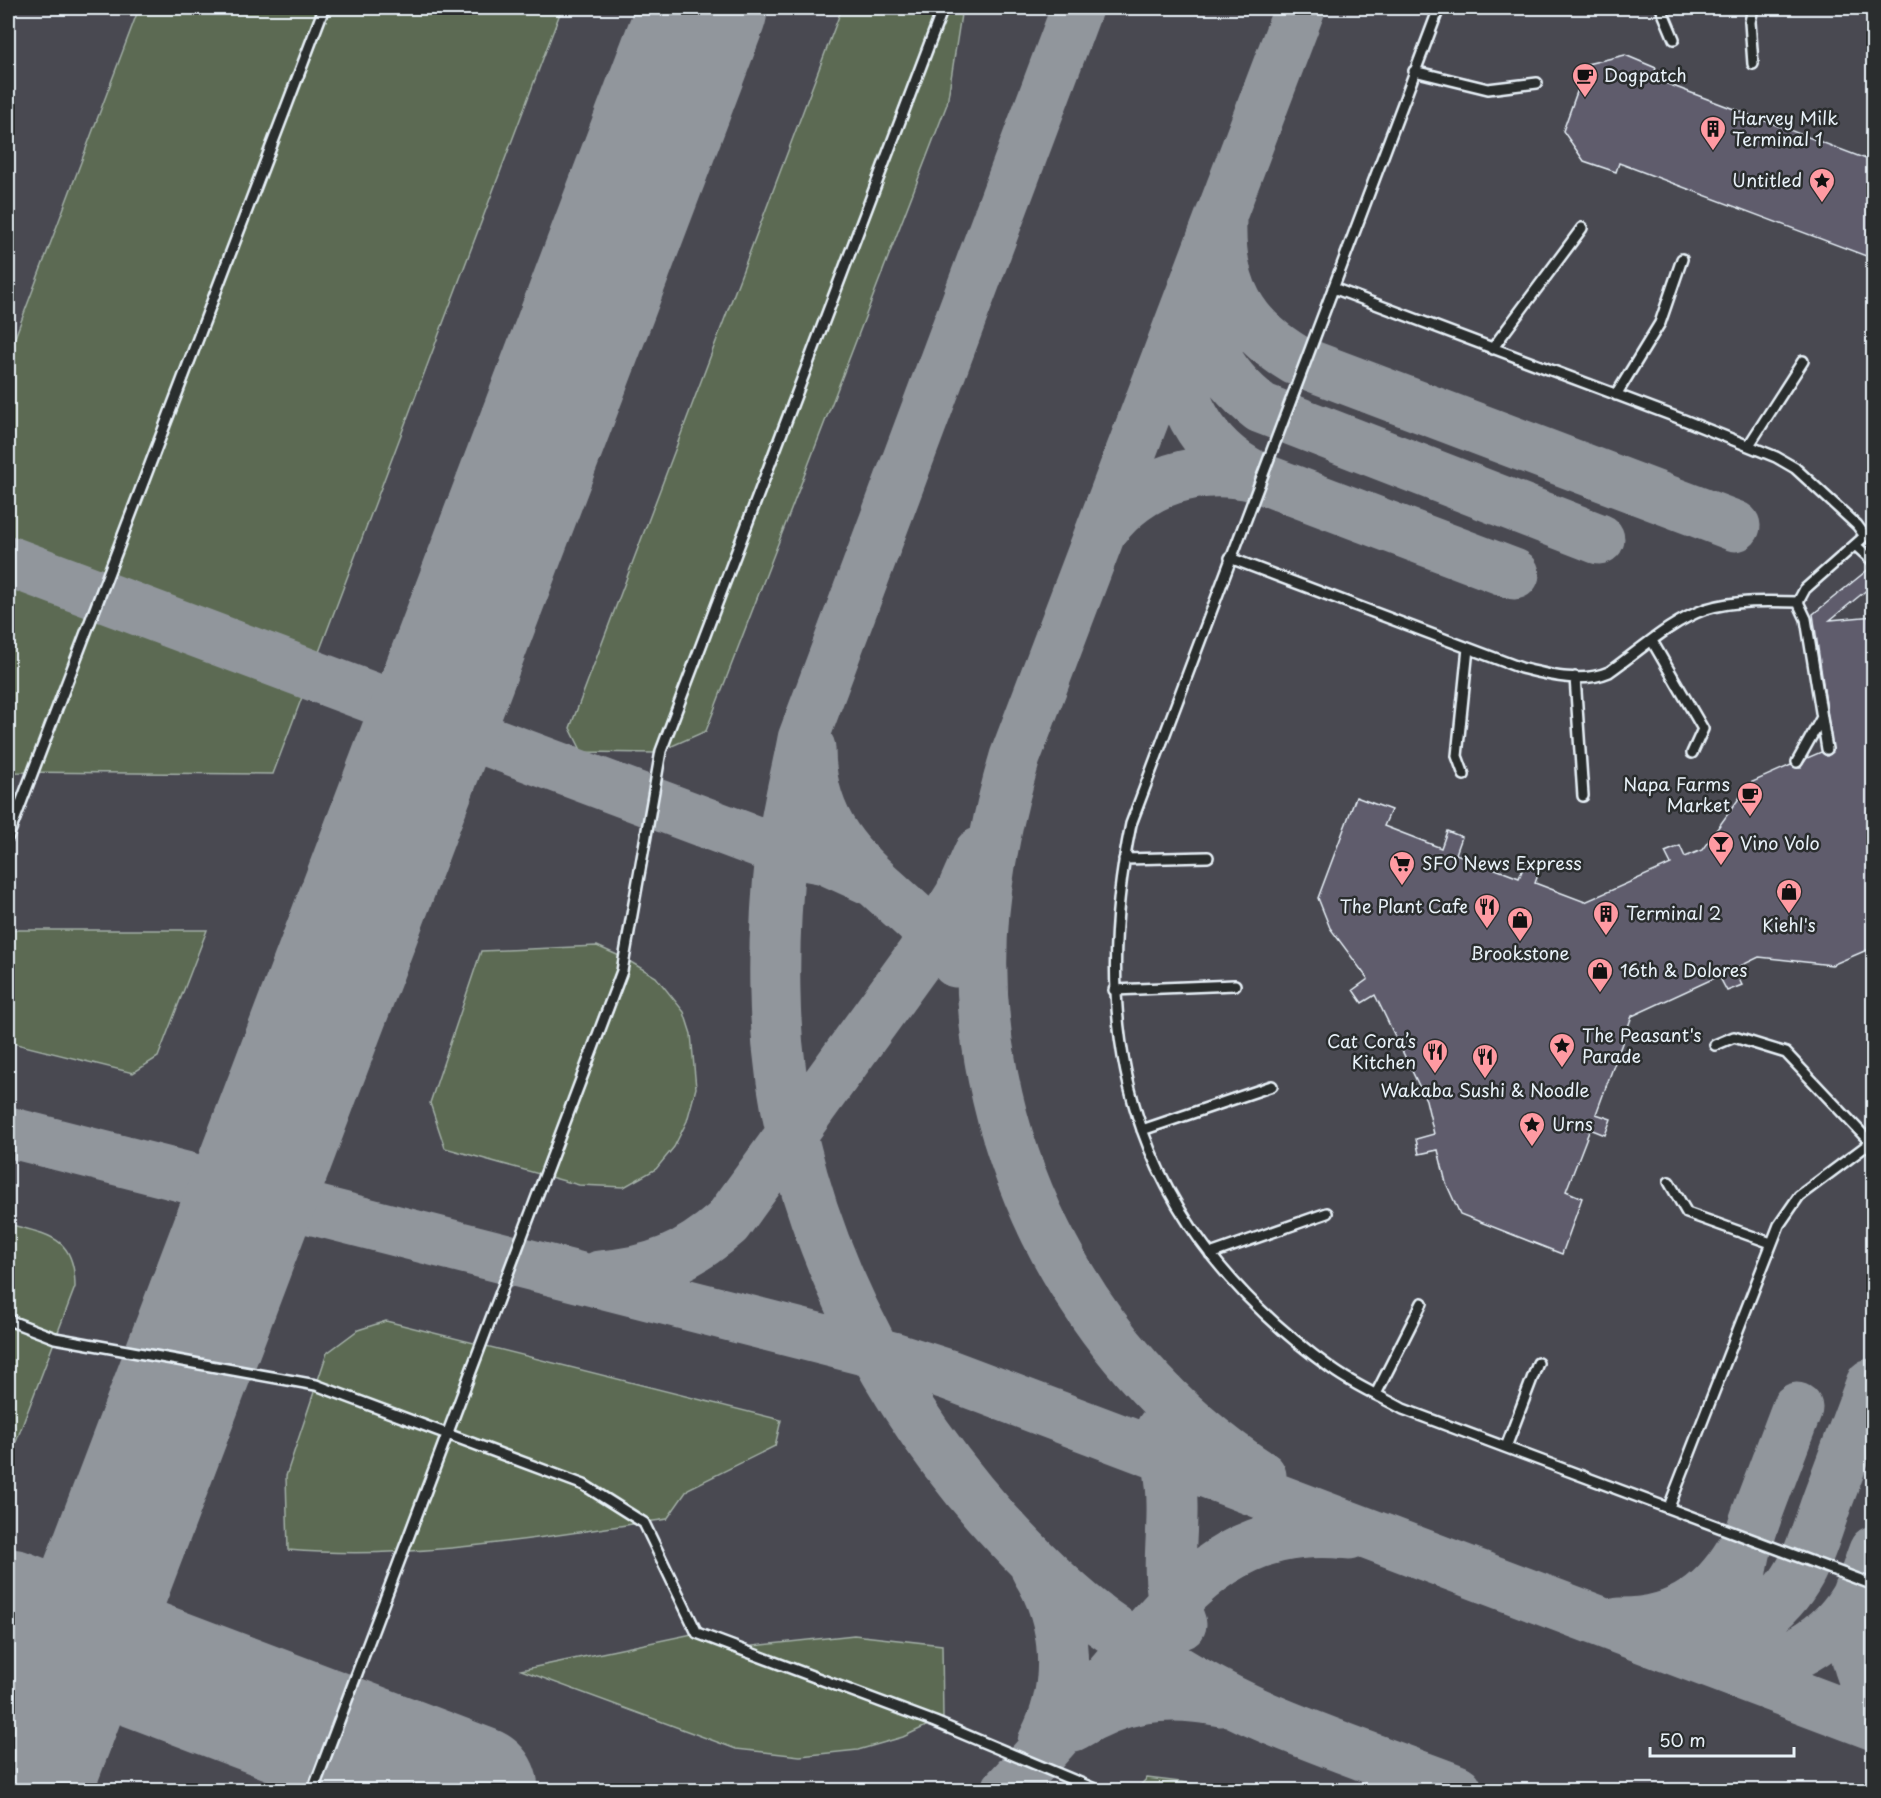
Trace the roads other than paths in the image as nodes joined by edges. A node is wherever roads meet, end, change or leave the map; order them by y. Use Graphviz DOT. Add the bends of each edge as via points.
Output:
graph roads {
  1 [pos="324,8"];
  2 [pos="943,8"];
  3 [pos="1439,8"];
  4 [pos="1662,8"];
  5 [pos="1753,8"];
  6 [pos="1674,39"];
  7 [pos="1753,64"];
  8 [pos="1414,71"];
  9 [pos="1537,83"];
  10 [pos="1582,228"];
  11 [pos="1682,259"];
  12 [pos="1333,288"];
  13 [pos="1492,349"];
  14 [pos="1803,361"];
  15 [pos="1616,395"];
  16 [pos="1749,445"];
  17 [pos="1874,528"];
  18 [pos="1865,536"];
  19 [pos="1855,544"];
  20 [pos="1230,558"];
  21 [pos="1874,562"];
  22 [pos="1798,602"];
  23 [pos="1652,641"];
  24 [pos="1468,648"];
  25 [pos="1575,677"];
  26 [pos="1821,719"];
  27 [pos="1827,749"];
  28 [pos="1692,753"];
  29 [pos="1797,762"];
  30 [pos="1464,775"];
  31 [pos="1583,796"];
  32 [pos="8,837"];
  33 [pos="1208,857"];
  34 [pos="1124,859"];
  35 [pos="1235,986"];
  36 [pos="1114,990"];
  37 [pos="1715,1045"];
  38 [pos="1272,1086"];
  39 [pos="1142,1130"];
  40 [pos="1872,1141"];
  41 [pos="1669,1182"];
  42 [pos="1327,1213"];
  43 [pos="1772,1243"];
  44 [pos="1210,1254"];
  45 [pos="1422,1303"];
  46 [pos="8,1320"];
  47 [pos="1538,1363"];
  48 [pos="1376,1394"];
  49 [pos="447,1434"];
  50 [pos="1506,1447"];
  51 [pos="1669,1507"];
  52 [pos="1874,1586"];
  53 [pos="313,1791"];
  54 [pos="1097,1791"];
  1 -- 32 [label="lane"];
  2 -- 49 [label="lane" via="661,751 622,971"];
  3 -- 8 [label="lane"];
  4 -- 6 [label="lane"];
  5 -- 7 [label="lane"];
  8 -- 9 [label="lane" via="1494,90"];
  8 -- 12 [label="lane"];
  10 -- 13 [label="lane"];
  11 -- 15 [label="lane" via="1660,323"];
  12 -- 13 [label="lane"];
  12 -- 20 [label="lane"];
  13 -- 15 [label="lane"];
  14 -- 16 [label="lane"];
  15 -- 16 [label="lane"];
  16 -- 18 [label="lane" via="1794,468"];
  17 -- 18 [label="lane"];
  18 -- 19 [label="lane"];
  19 -- 21 [label="lane"];
  19 -- 22 [label="lane" via="1805,589"];
  20 -- 24 [label="lane"];
  20 -- 34 [label="lane" via="1131,824"];
  22 -- 23 [label="lane" via="1724,605 1704,610"];
  22 -- 26 [label="lane" via="1806,619"];
  23 -- 25 [label="lane" via="1610,672 1599,677"];
  23 -- 28 [label="lane" via="1703,729"];
  24 -- 25 [label="lane" via="1521,668"];
  24 -- 30 [label="lane" via="1457,756"];
  25 -- 31 [label="lane"];
  26 -- 27 [label="lane"];
  26 -- 29 [label="lane"];
  33 -- 34 [label="lane"];
  34 -- 36 [label="lane" via="1115,921"];
  35 -- 36 [label="lane"];
  36 -- 39 [label="lane" via="1121,1051"];
  37 -- 40 [label="lane" via="1734,1036 1786,1053"];
  38 -- 39 [label="lane"];
  39 -- 44 [label="lane" via="1177,1207"];
  40 -- 43 [label="lane" via="1799,1196"];
  41 -- 43 [label="lane" via="1687,1213"];
  42 -- 44 [label="lane"];
  43 -- 51 [label="lane"];
  44 -- 48 [label="lane" via="1279,1326 1334,1370"];
  45 -- 48 [label="lane"];
  46 -- 49 [label="lane" via="55,1338 316,1385"];
  47 -- 50 [label="lane"];
  48 -- 50 [label="lane" via="1403,1409"];
  49 -- 53 [label="lane"];
  49 -- 54 [label="lane" via="584,1485 644,1523 697,1633 935,1722"];
  50 -- 51 [label="lane"];
  51 -- 52 [label="lane"];
}
